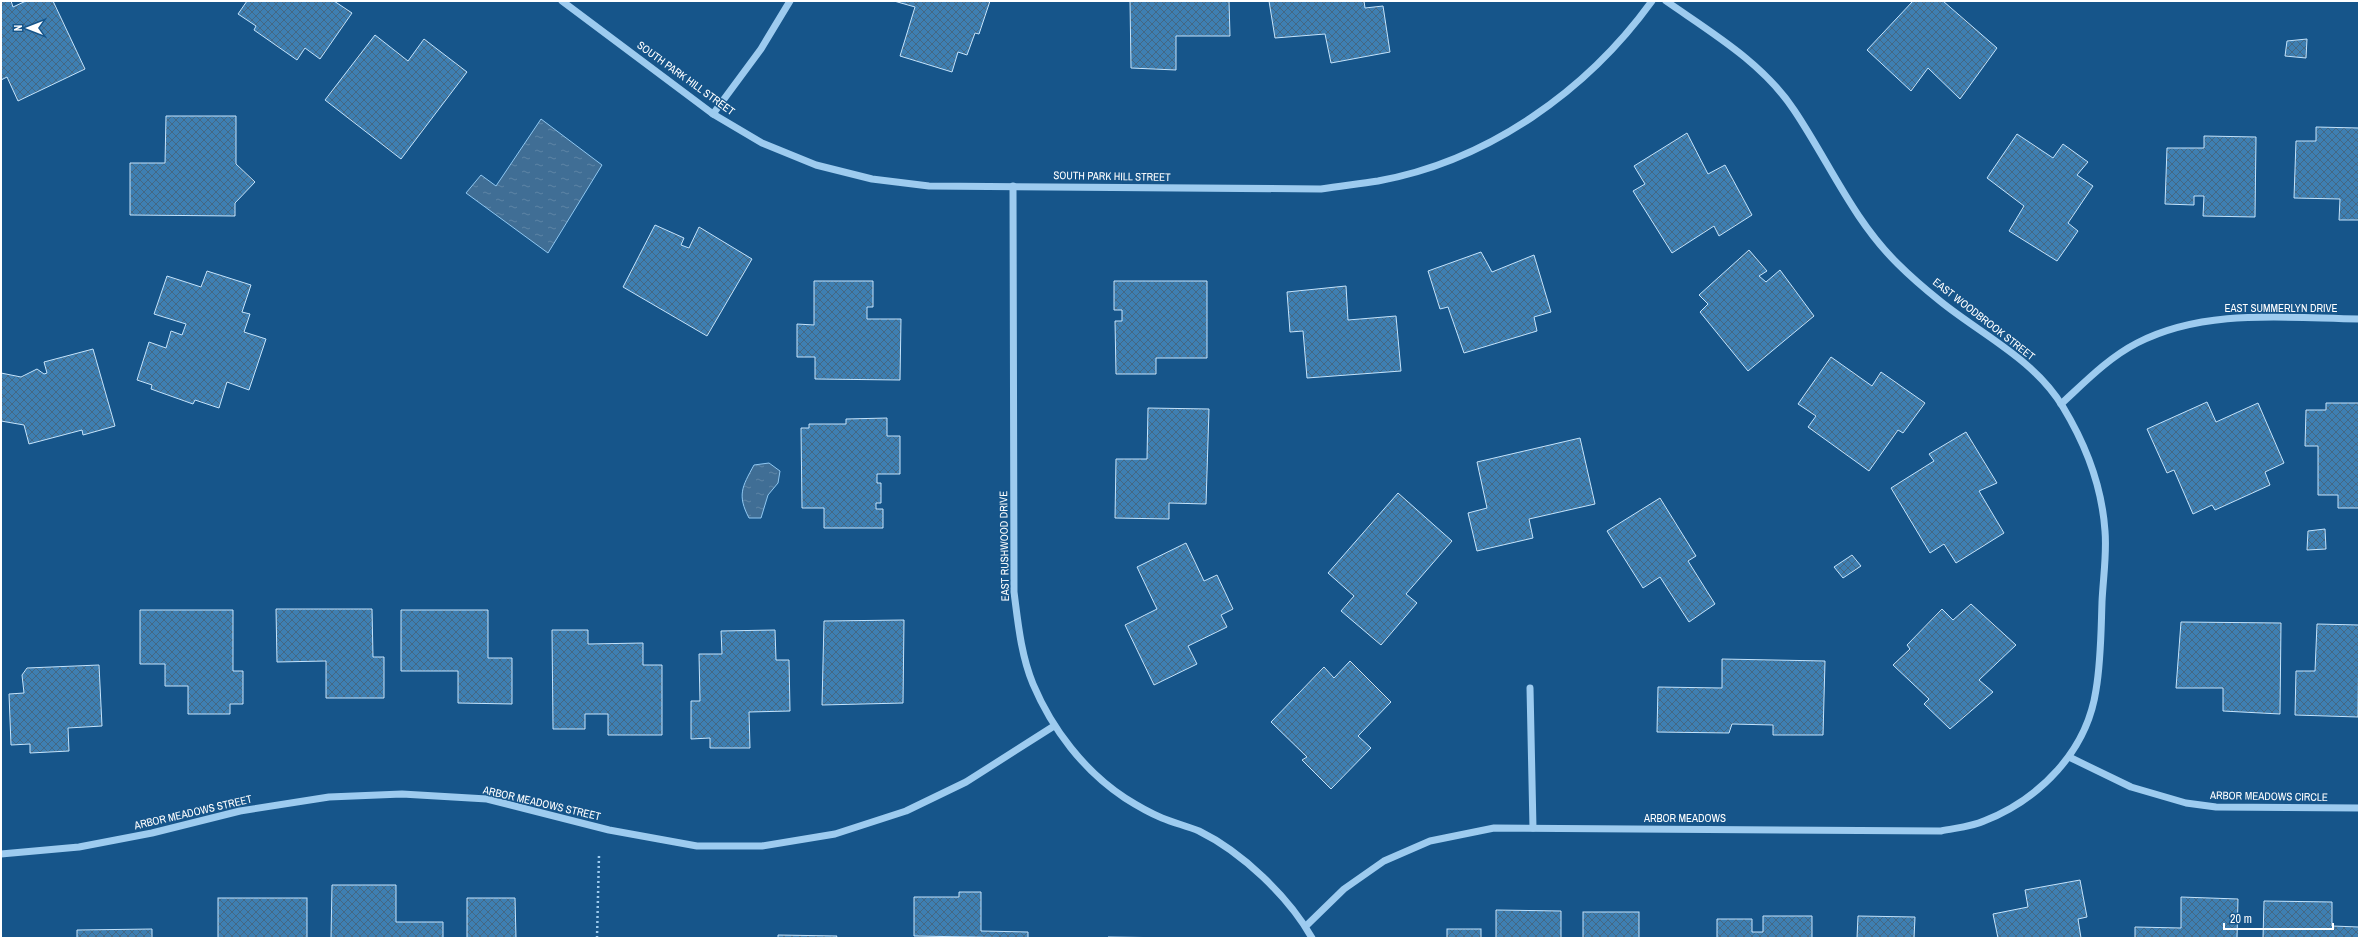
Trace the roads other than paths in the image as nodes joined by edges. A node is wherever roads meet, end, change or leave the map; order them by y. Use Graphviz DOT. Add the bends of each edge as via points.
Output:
graph roads {
  1 [pos="562,1"];
  2 [pos="790,1"];
  3 [pos="1652,1"];
  4 [pos="1666,1"];
  5 [pos="713,114"];
  6 [pos="1013,186"];
  7 [pos="2359,319"];
  8 [pos="2061,404"];
  9 [pos="1530,688"];
  10 [pos="1054,726"];
  11 [pos="2068,757"];
  12 [pos="2359,808"];
  13 [pos="1533,828"];
  14 [pos="1,854"];
  15 [pos="1306,926"];
  16 [pos="1312,938"];
  1 -- 5 [label="street, SOUTH PARK HILL STREET"];
  2 -- 5 [label="street" via="761,50"];
  3 -- 6 [label="street, SOUTH PARK HILL STREET" via="1601,62 1551,105 1495,140 1442,163 1378,181 1321,189"];
  4 -- 8 [label="street, EAST WOODBROOK STREET" via="1730,45 1761,71 1793,108 1854,212 1897,263 1940,301 2026,363"];
  5 -- 6 [label="street, SOUTH PARK HILL STREET" via="769,146 816,165 872,179 929,186"];
  6 -- 10 [label="street, EAST RUSHWOOD DRIVE" via="1014,592 1020,636 1033,683"];
  7 -- 8 [label="street, EAST SUMMERLYN DRIVE" via="2232,318 2176,328 2137,343 2102,366"];
  8 -- 11 [label="street, EAST WOODBROOK STREET" via="2083,443 2097,482 2105,531 2100,659 2096,692 2087,724"];
  9 -- 13 [label="street"];
  10 -- 14 [label="street, ARBOR MEADOWS STREET" via="966,782 906,810 835,834 762,846 690,844 609,830 487,799 402,794 329,797 240,810 152,833 79,848"];
  10 -- 15 [label="street, EAST RUSHWOOD DRIVE" via="1086,766 1124,798 1160,818 1200,832 1242,858 1278,892"];
  11 -- 12 [label="street, ARBOR MEADOWS CIRCLE" via="2130,787 2186,803 2216,807"];
  11 -- 13 [label="street, ARBOR MEADOWS" via="2051,778 2019,805 1982,822 1942,831"];
  13 -- 15 [label="street, ARBOR MEADOWS" via="1494,828 1430,841 1384,861 1351,883"];
  15 -- 16 [label="street, EAST RUSHWOOD DRIVE"];
}
